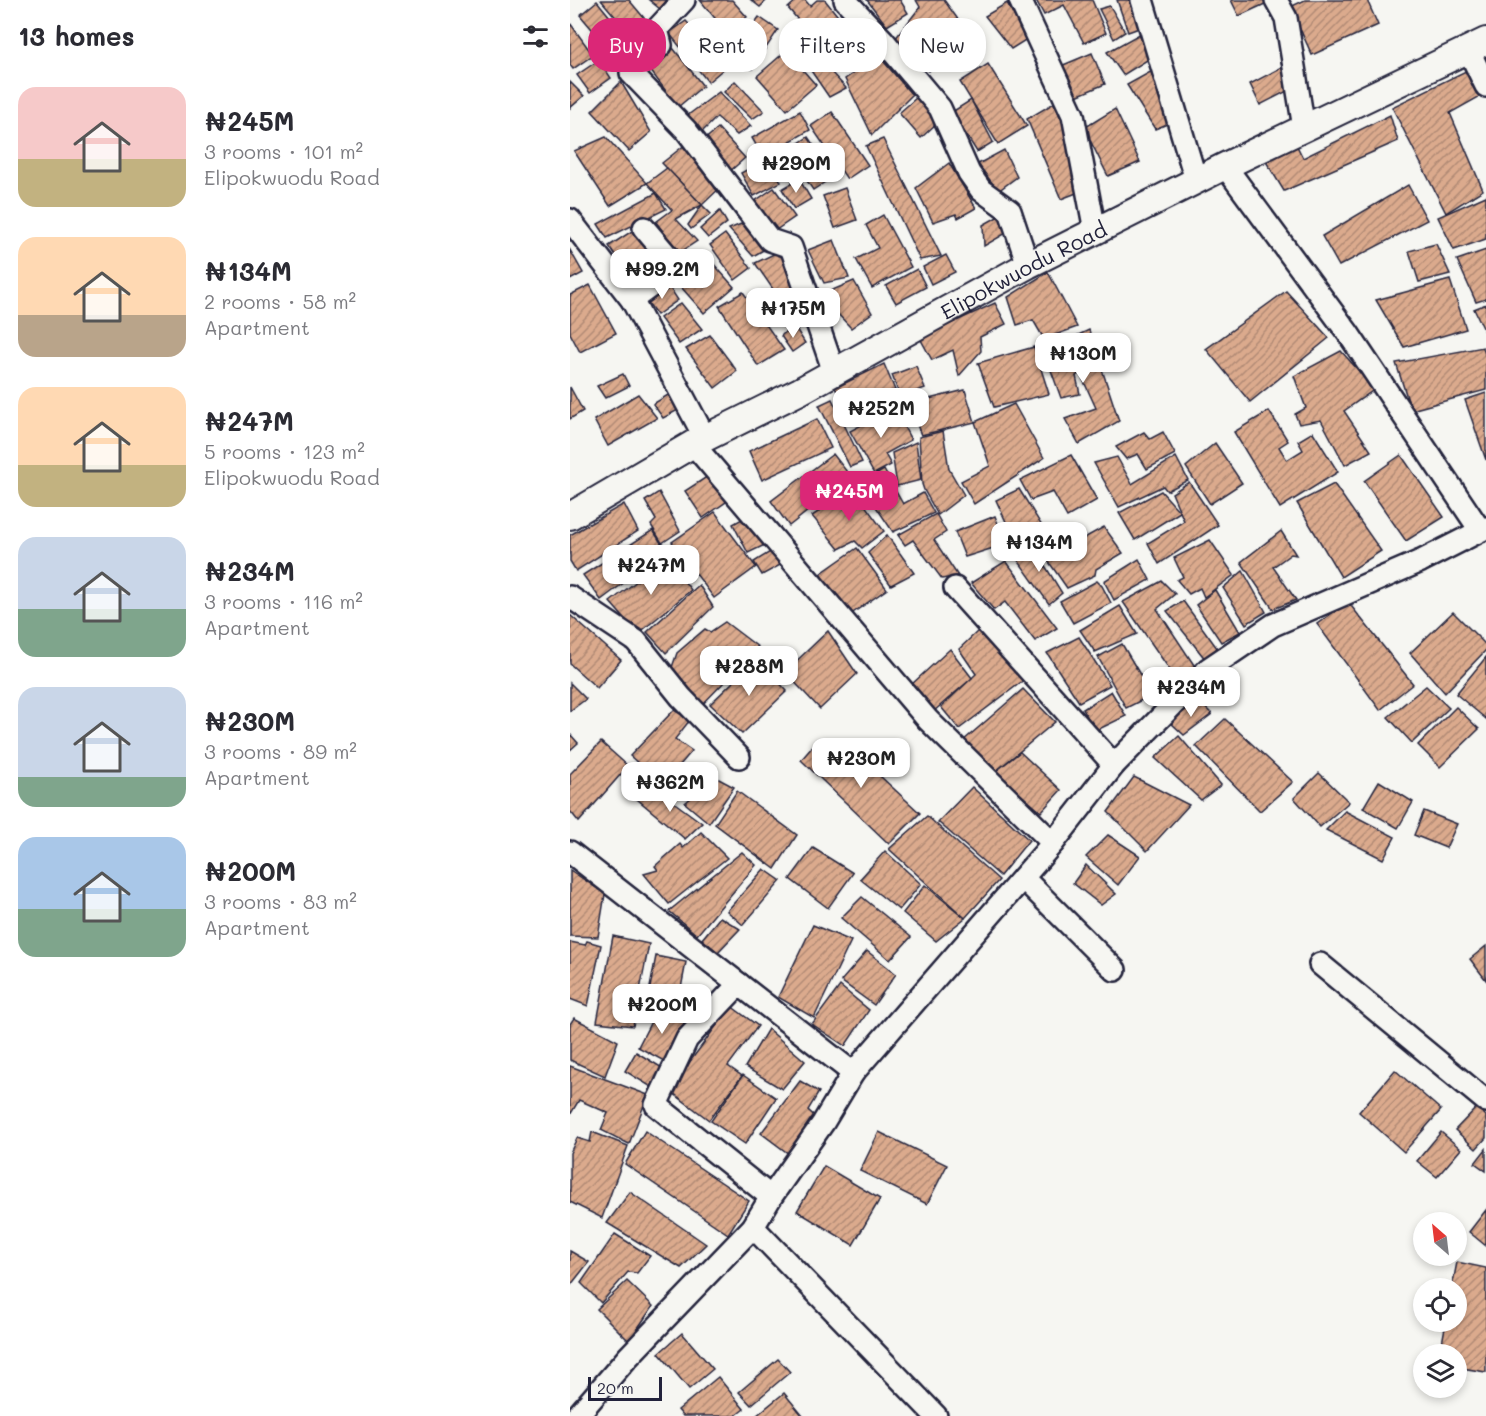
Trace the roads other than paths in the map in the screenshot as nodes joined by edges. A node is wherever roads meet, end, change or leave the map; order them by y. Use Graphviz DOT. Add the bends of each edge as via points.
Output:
graph roads {
  1 [pos="684,0"];
  2 [pos="845,0"];
  3 [pos="1020,0"];
  4 [pos="1142,0"];
  5 [pos="1276,0"];
  6 [pos="1477,45"];
  7 [pos="1486,86"];
  8 [pos="1304,128"];
  9 [pos="1225,166"];
  10 [pos="1196,180"];
  11 [pos="570,220"];
  12 [pos="644,228"];
  13 [pos="1095,231"];
  14 [pos="1028,265"];
  15 [pos="632,300"];
  16 [pos="834,372"];
  17 [pos="699,441"];
  18 [pos="570,516"];
  19 [pos="1483,529"];
  20 [pos="956,588"];
  21 [pos="570,597"];
  22 [pos="739,757"];
  23 [pos="1114,765"];
  24 [pos="1053,843"];
  25 [pos="570,852"];
  26 [pos="1023,878"];
  27 [pos="1320,964"];
  28 [pos="1115,970"];
  29 [pos="739,984"];
  30 [pos="853,1073"];
  31 [pos="1486,1101"];
  32 [pos="771,1197"];
  33 [pos="753,1227"];
  34 [pos="577,1416"];
  35 [pos="936,1416"];
  1 -- 16 [label="street" via="657,29 661,45 632,73 686,130 770,240 791,247"];
  2 -- 14 [label="street" via="940,108 969,173 981,190 1010,211"];
  3 -- 13 [label="street" via="1072,115"];
  4 -- 10 [label="street"];
  5 -- 8 [label="street" via="1287,18"];
  6 -- 7 [label="street"];
  6 -- 8 [label="street, Elipokwuodu Road"];
  8 -- 9 [label="street, Elipokwuodu Road"];
  9 -- 10 [label="street, Elipokwuodu Road"];
  9 -- 19 [label="street" via="1348,333"];
  10 -- 13 [label="street, Elipokwuodu Road"];
  11 -- 15 [label="street"];
  12 -- 15 [label="street" via="677,267"];
  13 -- 14 [label="street, Elipokwuodu Road"];
  14 -- 16 [label="street, Elipokwuodu Road"];
  15 -- 17 [label="street"];
  16 -- 17 [label="street, Elipokwuodu Road"];
  17 -- 18 [label="street, Elipokwuodu Road"];
  17 -- 24 [label="street" via="928,720"];
  19 -- 23 [label="street" via="1421,561 1273,625 1208,669"];
  20 -- 23 [label="street"];
  21 -- 22 [label="street" via="636,641 681,697"];
  23 -- 24 [label="street"];
  24 -- 26 [label="street"];
  25 -- 29 [label="street"];
  26 -- 28 [label="street"];
  26 -- 30 [label="street"];
  27 -- 31 [label="street"];
  29 -- 30 [label="street"];
  29 -- 32 [label="street" via="687,1039 656,1105"];
  30 -- 32 [label="street" via="824,1123"];
  32 -- 33 [label="street"];
  33 -- 34 [label="street"];
  33 -- 35 [label="street"];
}
